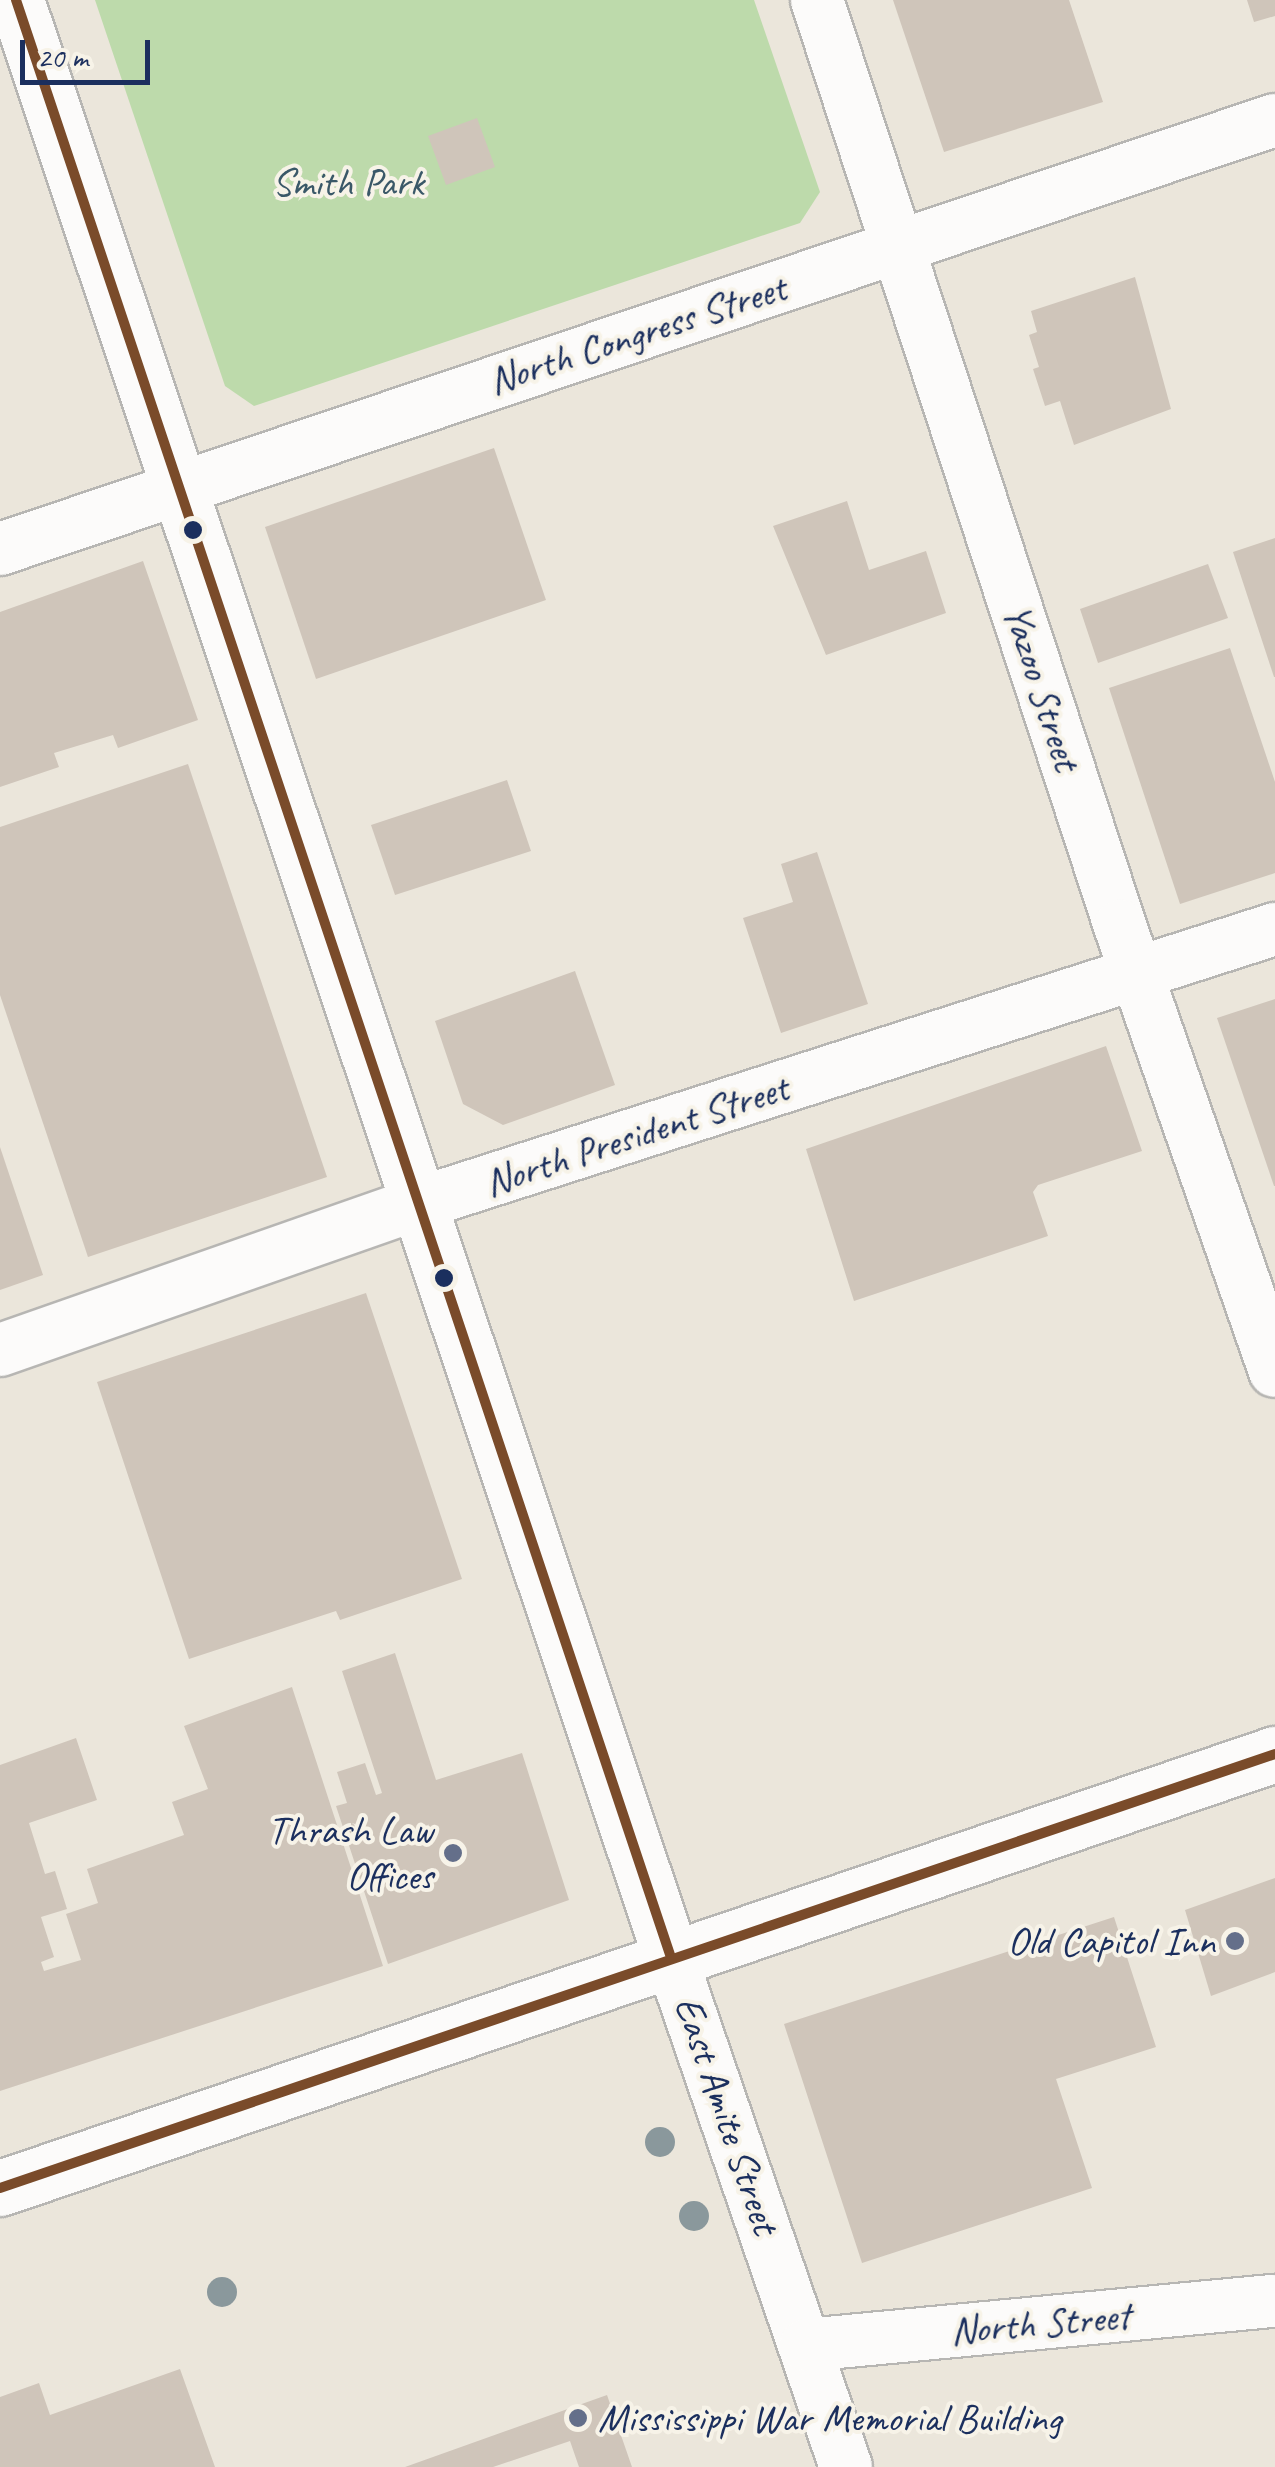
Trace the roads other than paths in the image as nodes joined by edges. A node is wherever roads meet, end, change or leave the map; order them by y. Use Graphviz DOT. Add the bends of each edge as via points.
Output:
graph roads {
  1 [pos="16,0"];
  2 [pos="816,0"];
  3 [pos="1275,120"];
  4 [pos="899,247"];
  5 [pos="181,487"];
  6 [pos="0,550"];
  7 [pos="1275,929"];
  8 [pos="1137,975"];
  9 [pos="420,1203"];
  10 [pos="0,1350"];
  11 [pos="1275,1371"];
  12 [pos="1275,1754"];
  13 [pos="670,1955"];
  14 [pos="0,2188"];
  15 [pos="1275,2300"];
  16 [pos="806,2346"];
  17 [pos="846,2467"];
  1 -- 5 [label="main road, East Amite Street"];
  2 -- 4 [label="street, Yazoo Street"];
  3 -- 4 [label="street, North Congress Street"];
  4 -- 5 [label="street, North Congress Street"];
  4 -- 8 [label="street, Yazoo Street"];
  5 -- 6 [label="street, North Congress Street"];
  5 -- 9 [label="main road, East Amite Street"];
  7 -- 8 [label="street, North President Street"];
  8 -- 9 [label="street, North President Street"];
  8 -- 11 [label="street, Yazoo Street"];
  9 -- 10 [label="street, North President Street"];
  9 -- 13 [label="main road, East Amite Street"];
  12 -- 13 [label="main road"];
  13 -- 14 [label="main road"];
  13 -- 16 [label="street, East Amite Street"];
  15 -- 16 [label="street, North Street"];
  16 -- 17 [label="street, East Amite Street"];
}
